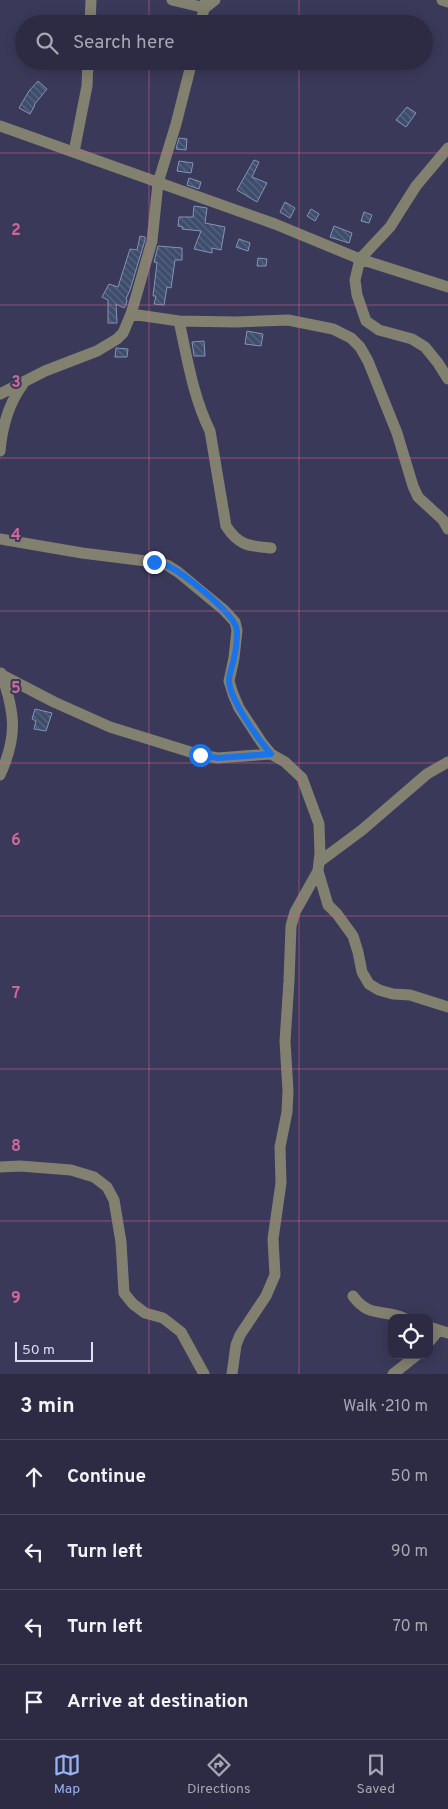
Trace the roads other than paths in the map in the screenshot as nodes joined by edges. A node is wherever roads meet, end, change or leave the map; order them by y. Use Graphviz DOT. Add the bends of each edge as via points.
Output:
graph roads {
  1 [pos="91,0"];
  2 [pos="172,0"];
  3 [pos="215,0"];
  4 [pos="442,0"];
  5 [pos="448,2"];
  6 [pos="205,4"];
  7 [pos="90,15"];
  8 [pos="88,70"];
  9 [pos="190,70"];
  10 [pos="0,126"];
  11 [pos="448,148"];
  12 [pos="74,152"];
  13 [pos="158,183"];
  14 [pos="360,259"];
  15 [pos="448,287"];
  16 [pos="131,314"];
  17 [pos="179,321"];
  18 [pos="448,379"];
  19 [pos="24,383"];
  20 [pos="0,394"];
  21 [pos="0,451"];
  22 [pos="448,528"];
  23 [pos="0,539"];
  24 [pos="271,548"];
  25 [pos="1,672"];
  26 [pos="271,754"];
  27 [pos="448,762"];
  28 [pos="0,775"];
  29 [pos="319,867"];
  30 [pos="448,1007"];
  31 [pos="0,1168"];
  32 [pos="353,1296"];
  33 [pos="388,1315"];
  34 [pos="412,1359"];
  35 [pos="204,1374"];
  36 [pos="232,1374"];
  37 [pos="393,1374"];
  1 -- 7 [label="street"];
  2 -- 6 [label="street"];
  3 -- 6 [label="street"];
  4 -- 5 [label="street"];
  8 -- 12 [label="street"];
  9 -- 13 [label="street"];
  10 -- 12 [label="street"];
  11 -- 14 [label="street" via="416,186 390,227"];
  12 -- 13 [label="street"];
  13 -- 14 [label="street" via="275,224"];
  13 -- 16 [label="street" via="152,241"];
  14 -- 15 [label="street"];
  14 -- 18 [label="street" via="355,280 366,321 378,330 412,339 425,347"];
  16 -- 17 [label="street"];
  16 -- 19 [label="street" via="123,333 97,352 45,371"];
  17 -- 22 [label="street" via="288,320 333,329 350,338 368,361 418,497"];
  17 -- 24 [label="street" via="210,431 226,526 233,536 248,546"];
  19 -- 20 [label="street"];
  19 -- 21 [label="street" via="15,395 5,423"];
  23 -- 26 [label="street" via="154,562 178,572 235,622 237,630 229,681 232,694"];
  25 -- 26 [label="street" via="54,702 110,727 200,755 218,758"];
  25 -- 28 [label="street" via="12,707 13,733"];
  26 -- 29 [label="street" via="302,778 319,824"];
  27 -- 29 [label="street" via="426,774"];
  29 -- 30 [label="street" via="328,905 353,936 362,972 369,984 392,994 410,995"];
  29 -- 36 [label="street" via="291,926 285,1041 287,1112 280,1147 281,1183 273,1239 274,1275 266,1296 240,1335"];
  31 -- 35 [label="street" via="20,1166 71,1170 94,1176 106,1187 114,1200 124,1293 146,1313 163,1318 181,1332"];
  32 -- 33 [label="street" via="367,1310"];
  34 -- 37 [label="street"];
}
